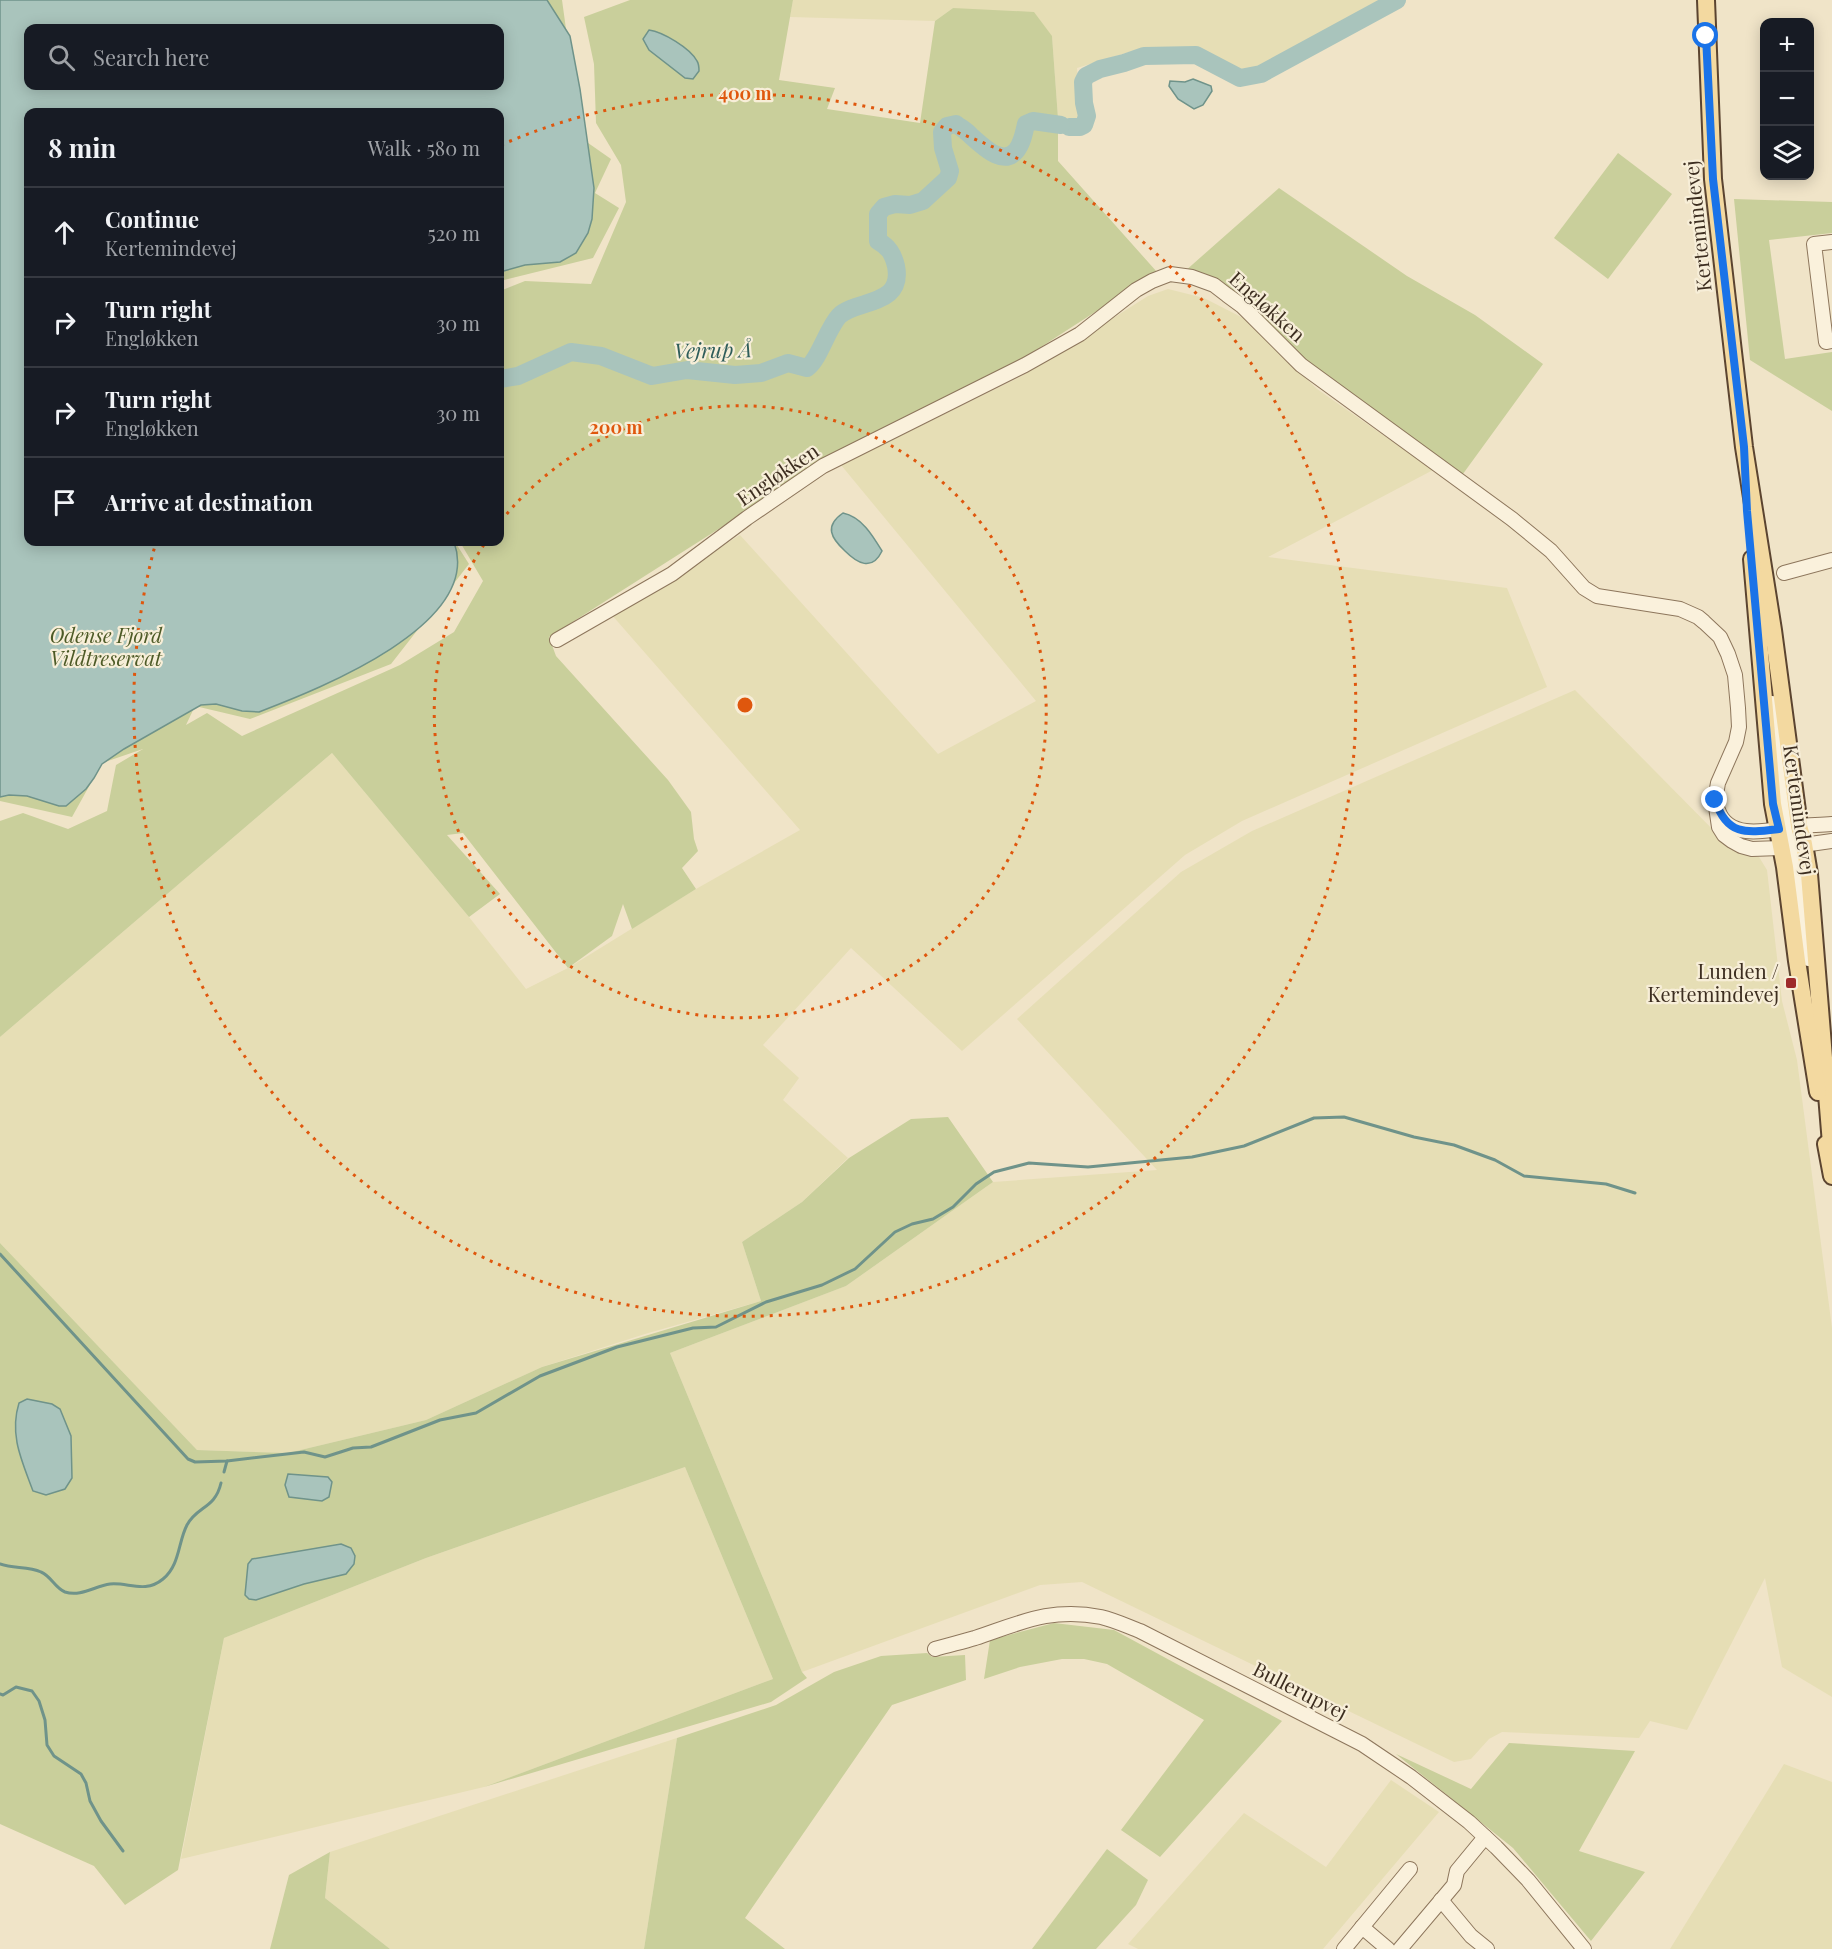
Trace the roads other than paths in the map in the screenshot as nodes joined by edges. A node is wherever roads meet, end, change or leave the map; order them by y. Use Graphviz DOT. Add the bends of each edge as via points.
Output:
graph roads {
  1 [pos="1706,0"];
  2 [pos="1832,242"];
  3 [pos="1832,341"];
  4 [pos="1744,447"];
  5 [pos="1832,560"];
  6 [pos="1784,573"];
  7 [pos="557,640"];
  8 [pos="1715,800"];
  9 [pos="1832,824"];
  10 [pos="1790,827"];
  11 [pos="1832,840"];
  12 [pos="1793,846"];
  13 [pos="1832,1156"];
  14 [pos="1832,1176"];
  15 [pos="935,1649"];
  16 [pos="1485,1837"];
  17 [pos="1410,1869"];
  18 [pos="1441,1900"];
  19 [pos="1362,1927"];
  20 [pos="1344,1949"];
  21 [pos="1388,1949"];
  22 [pos="1400,1949"];
  23 [pos="1487,1949"];
  24 [pos="1584,1949"];
  1 -- 4 [label="main road, Kertemindevej" via="1713,179"];
  2 -- 3 [label="street" via="1814,244 1826,342"];
  4 -- 10 [label="main road, Kertemindevej" via="1773,630"];
  4 -- 10 [label="main road, Kertemindevej" via="1773,804"];
  5 -- 6 [label="street"];
  7 -- 8 [label="street, Engløkken" via="672,574 823,466 1024,365 1080,334 1136,290 1170,274 1214,285 1242,306 1302,365 1512,519 1561,561 1584,588 1597,596 1680,609 1698,617 1720,637 1735,675 1739,717 1736,742"];
  8 -- 10 [label="street" via="1720,815 1738,829 1750,832"];
  8 -- 12 [label="street, Engløkken" via="1719,827 1732,841 1752,849"];
  9 -- 10 [label="street"];
  10 -- 12 [label="main road, Kertemindevej"];
  11 -- 12 [label="street, Engløkken"];
  12 -- 13 [label="main road, Kertemindevej" via="1809,874"];
  12 -- 14 [label="main road, Kertemindevej" via="1804,1007"];
  15 -- 16 [label="street, Bullerupvej" via="1045,1615 1085,1614 1121,1623 1362,1744 1440,1798"];
  16 -- 18 [label="street" via="1457,1871 1454,1885"];
  16 -- 24 [label="street, Bullerupvej" via="1528,1880"];
  17 -- 19 [label="street"];
  18 -- 22 [label="street"];
  18 -- 23 [label="street"];
  19 -- 20 [label="street"];
  19 -- 21 [label="street"];
}
